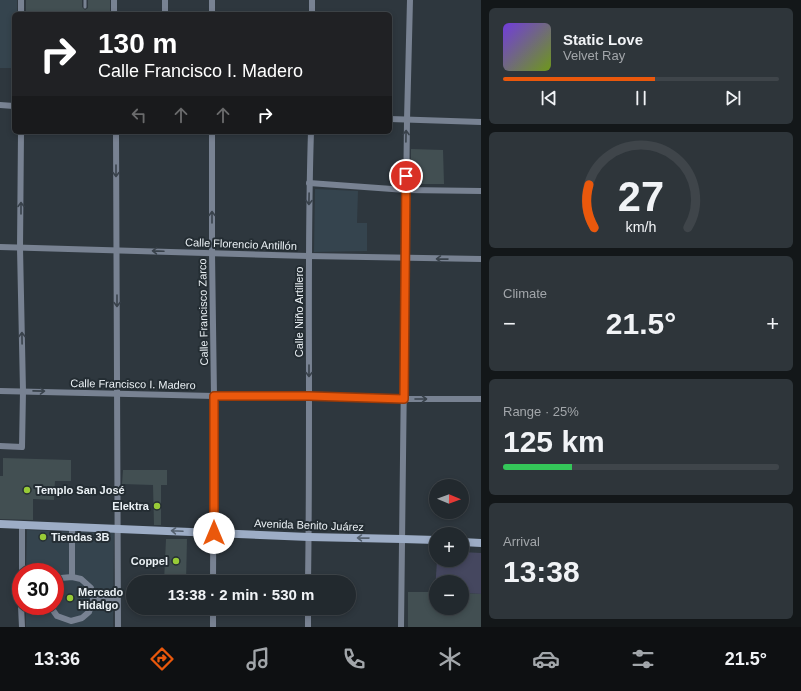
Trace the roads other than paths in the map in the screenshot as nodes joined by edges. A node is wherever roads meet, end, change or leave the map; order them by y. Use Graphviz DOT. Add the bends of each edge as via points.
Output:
graph roads {
  1 [pos="21,0"];
  2 [pos="85,0"];
  3 [pos="114,0"];
  4 [pos="165,0"];
  5 [pos="212,0"];
  6 [pos="312,0"];
  7 [pos="410,0"];
  8 [pos="85,8"];
  9 [pos="21,12"];
  10 [pos="114,12"];
  11 [pos="164,12"];
  12 [pos="212,12"];
  13 [pos="312,12"];
  14 [pos="0,106"];
  15 [pos="12,106"];
  16 [pos="392,119"];
  17 [pos="407,120"];
  18 [pos="481,122"];
  19 [pos="21,134"];
  20 [pos="116,134"];
  21 [pos="212,134"];
  22 [pos="311,134"];
  23 [pos="309,183"];
  24 [pos="406,190"];
  25 [pos="481,191"];
  26 [pos="0,247"];
  27 [pos="20,248"];
  28 [pos="117,250"];
  29 [pos="212,253"];
  30 [pos="308,256"];
  31 [pos="405,258"];
  32 [pos="481,259"];
  33 [pos="0,390"];
  34 [pos="23,391"];
  35 [pos="117,393"];
  36 [pos="214,396"];
  37 [pos="309,396"];
  38 [pos="404,399"];
  39 [pos="481,399"];
  40 [pos="0,446"];
  41 [pos="0,524"];
  42 [pos="22,525"];
  43 [pos="72,527"];
  44 [pos="117,528"];
  45 [pos="214,533"];
  46 [pos="309,537"];
  47 [pos="402,539"];
  48 [pos="429,540"];
  49 [pos="469,542"];
  50 [pos="481,543"];
  51 [pos="22,563"];
  52 [pos="213,575"];
  53 [pos="308,575"];
  54 [pos="72,577"];
  55 [pos="64,578"];
  56 [pos="93,599"];
  57 [pos="117,600"];
  58 [pos="21,615"];
  59 [pos="56,615"];
  60 [pos="213,615"];
  61 [pos="308,615"];
  62 [pos="71,624"];
  63 [pos="22,627"];
  64 [pos="118,627"];
  65 [pos="212,627"];
  66 [pos="308,627"];
  67 [pos="401,627"];
  1 -- 9 [label="street"];
  2 -- 8 [label="lane"];
  3 -- 10 [label="street"];
  4 -- 11 [label="street"];
  5 -- 12 [label="street"];
  6 -- 13 [label="street"];
  7 -- 17 [label="street"];
  14 -- 15 [label="street"];
  16 -- 17 [label="street"];
  17 -- 18 [label="street"];
  24 -- 17 [label="street, one-way"];
  27 -- 19 [label="street, one-way"];
  20 -- 28 [label="street, one-way"];
  29 -- 21 [label="street, Calle Francisco Zarco, one-way"];
  22 -- 23 [label="street, Calle Niño Artillero"];
  23 -- 24 [label="street"];
  23 -- 30 [label="street, Calle Niño Artillero, one-way"];
  24 -- 25 [label="street"];
  24 -- 31 [label="street"];
  26 -- 27 [label="street, Calle Florencio Antillón"];
  27 -- 28 [label="street, Calle Florencio Antillón"];
  34 -- 27 [label="street, one-way"];
  29 -- 28 [label="street, Calle Florencio Antillón, one-way"];
  28 -- 35 [label="street, one-way"];
  29 -- 30 [label="street, Calle Florencio Antillón"];
  29 -- 36 [label="street, Calle Francisco Zarco"];
  30 -- 31 [label="street, Calle Florencio Antillón"];
  30 -- 37 [label="street, Calle Niño Artillero, one-way"];
  32 -- 31 [label="street, Calle Florencio Antillón, one-way"];
  31 -- 38 [label="street"];
  33 -- 34 [label="street, Calle Francisco I. Madero"];
  34 -- 35 [label="street, Calle Francisco I. Madero, one-way"];
  34 -- 40 [label="street" via="22,447"];
  35 -- 36 [label="street, Calle Francisco I. Madero"];
  35 -- 44 [label="street"];
  36 -- 37 [label="street, Calle Francisco I. Madero"];
  36 -- 45 [label="street, Calle Francisco Zarco"];
  37 -- 38 [label="street, Calle Francisco I. Madero"];
  37 -- 46 [label="street, Calle Niño Artillero"];
  38 -- 39 [label="street, Calle Francisco I. Madero, one-way"];
  38 -- 47 [label="street"];
  41 -- 42 [label="street, Avenida Benito Juárez"];
  42 -- 43 [label="street, Avenida Benito Juárez"];
  42 -- 51 [label="street"];
  43 -- 44 [label="street, Avenida Benito Juárez"];
  43 -- 54 [label="street"];
  45 -- 44 [label="street, Avenida Benito Juárez, one-way"];
  44 -- 57 [label="street"];
  45 -- 46 [label="street, Avenida Benito Juárez"];
  45 -- 52 [label="street, Calle Francisco Zarco"];
  47 -- 46 [label="street, Avenida Benito Juárez, one-way"];
  46 -- 53 [label="street, Calle Niño Artillero"];
  47 -- 48 [label="street, Avenida Benito Juárez"];
  47 -- 67 [label="street"];
  49 -- 50 [label="street"];
  54 -- 55 [label="street"];
  54 -- 56 [label="street" via="81,578 91,588"];
  56 -- 57 [label="street"];
  56 -- 62 [label="street" via="89,612"];
  57 -- 64 [label="street"];
  58 -- 63 [label="street"];
  59 -- 62 [label="street"];
  60 -- 65 [label="street"];
  61 -- 66 [label="street"];
}
